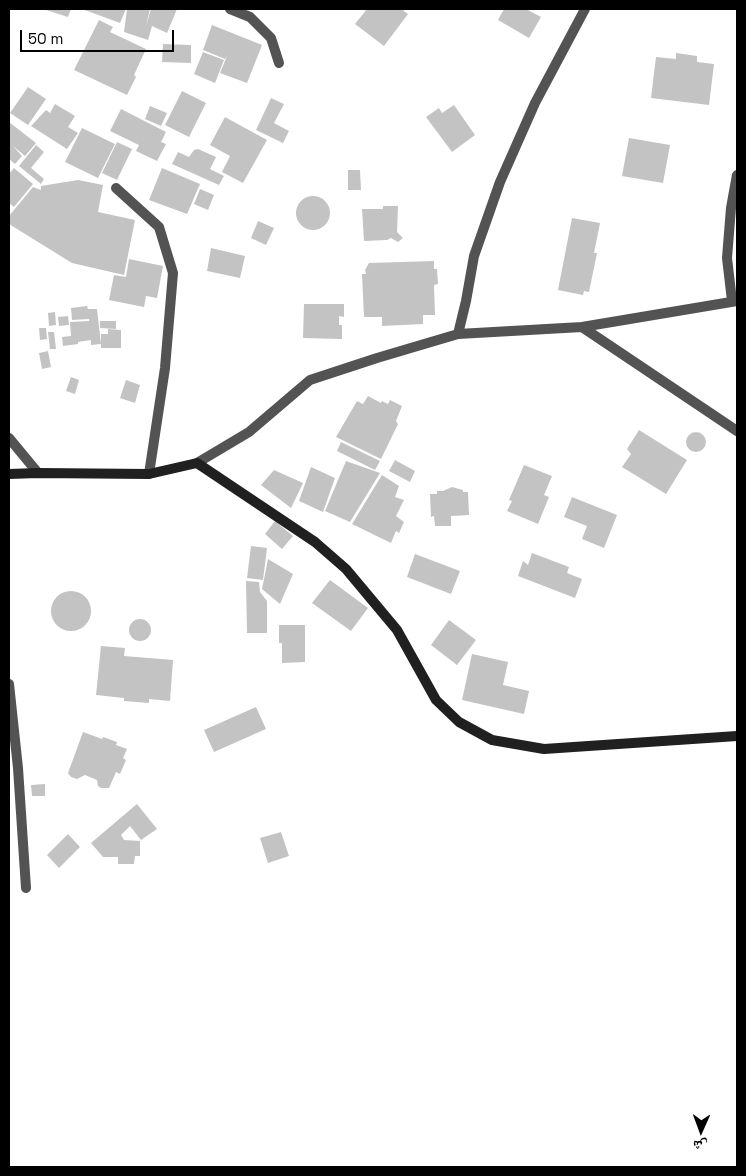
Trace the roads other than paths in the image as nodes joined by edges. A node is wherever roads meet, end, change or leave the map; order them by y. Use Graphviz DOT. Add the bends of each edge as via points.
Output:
graph roads {
  1 [pos="230,9"];
  2 [pos="586,9"];
  3 [pos="279,63"];
  4 [pos="737,175"];
  5 [pos="116,188"];
  6 [pos="735,301"];
  7 [pos="582,327"];
  8 [pos="458,334"];
  9 [pos="737,431"];
  10 [pos="9,438"];
  11 [pos="197,463"];
  12 [pos="38,473"];
  13 [pos="9,474"];
  14 [pos="149,474"];
  15 [pos="9,684"];
  16 [pos="737,736"];
  17 [pos="26,888"];
  1 -- 3 [label="street" via="250,17 271,38"];
  2 -- 8 [label="street" via="535,103 500,182 474,256"];
  4 -- 6 [label="street" via="727,258"];
  5 -- 14 [label="street" via="159,227 173,273 165,368"];
  6 -- 7 [label="street"];
  7 -- 8 [label="street"];
  7 -- 9 [label="street"];
  8 -- 11 [label="street" via="310,380 249,432"];
  10 -- 12 [label="street"];
  11 -- 14 [label="street"];
  11 -- 16 [label="street" via="316,542 346,569 397,630 436,700 459,722 492,740 544,749"];
  12 -- 13 [label="street"];
  12 -- 14 [label="street"];
  15 -- 17 [label="street"];
}
